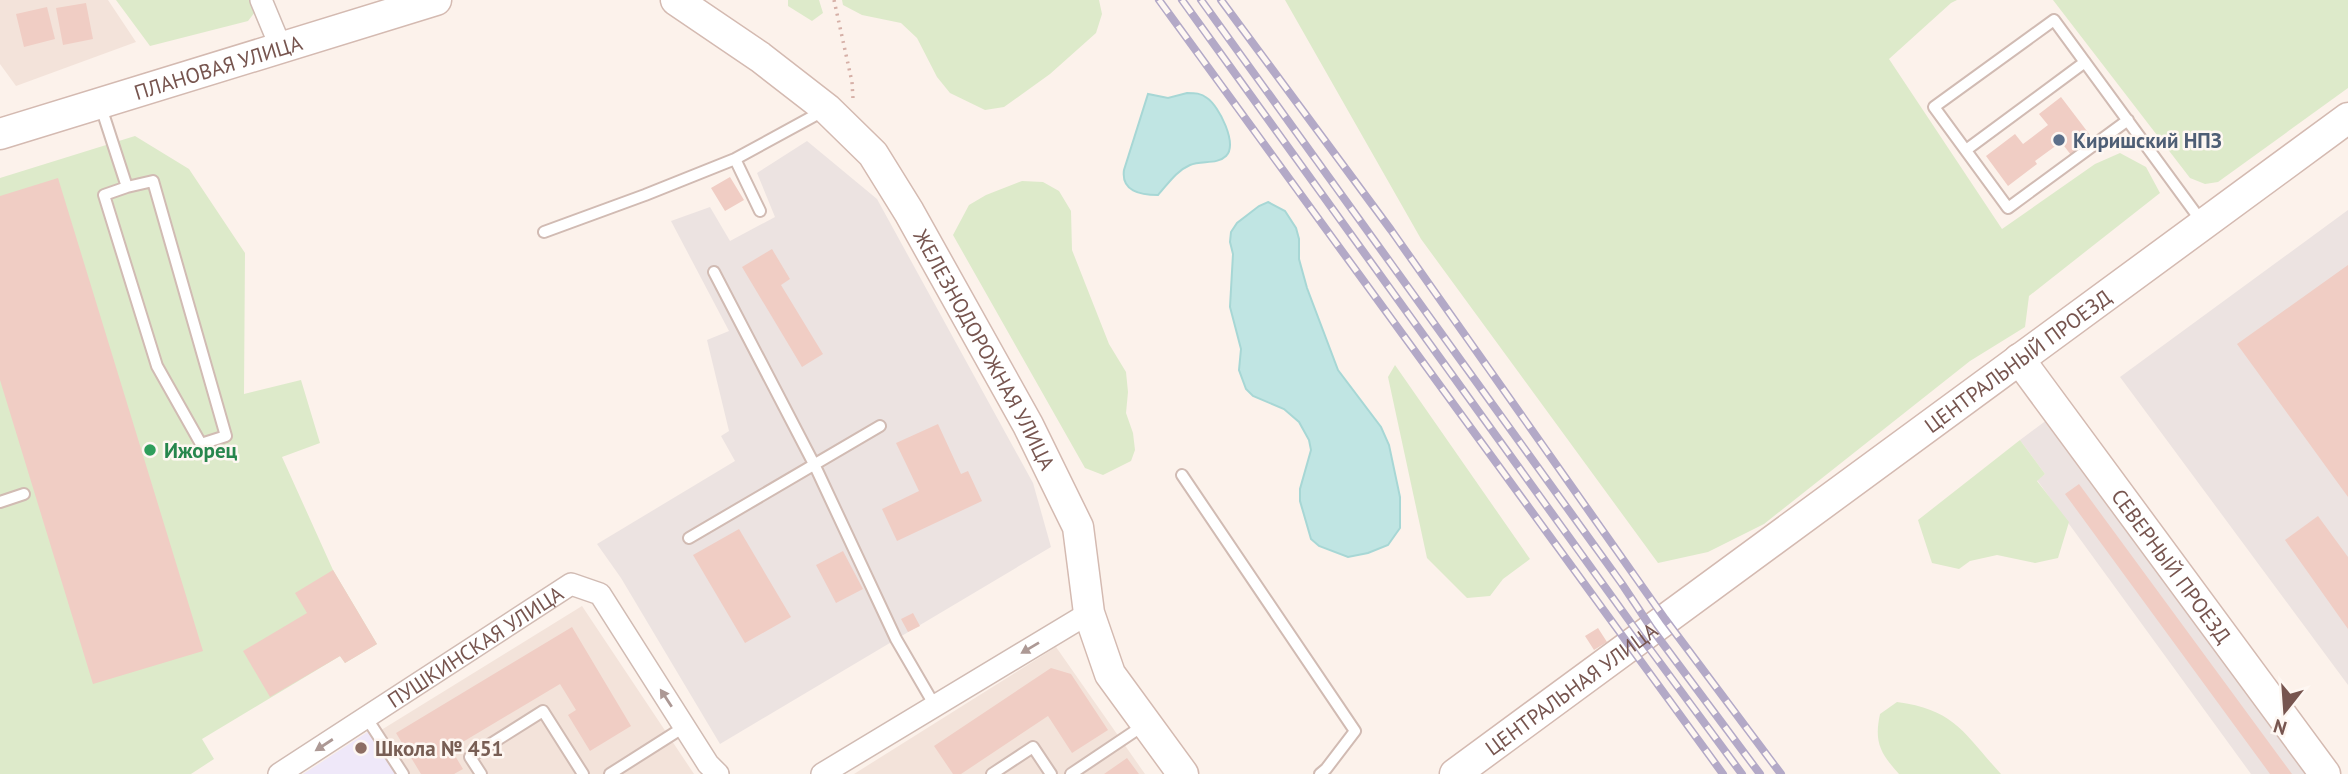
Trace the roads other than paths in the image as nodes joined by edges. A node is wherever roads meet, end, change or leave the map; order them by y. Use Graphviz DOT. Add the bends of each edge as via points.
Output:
graph roads {
  1 [pos="261,0"];
  2 [pos="436,0"];
  3 [pos="676,0"];
  4 [pos="281,48"];
  5 [pos="2085,62"];
  6 [pos="100,104"];
  7 [pos="827,109"];
  8 [pos="2348,118"];
  9 [pos="2128,120"];
  10 [pos="0,134"];
  11 [pos="1966,150"];
  12 [pos="735,159"];
  13 [pos="127,187"];
  14 [pos="760,211"];
  15 [pos="2204,224"];
  16 [pos="544,232"];
  17 [pos="714,272"];
  18 [pos="2019,359"];
  19 [pos="880,426"];
  20 [pos="816,466"];
  21 [pos="1182,475"];
  22 [pos="24,494"];
  23 [pos="0,502"];
  24 [pos="689,538"];
  25 [pos="1686,604"];
  26 [pos="1088,613"];
  27 [pos="935,706"];
  28 [pos="366,717"];
  29 [pos="1147,723"];
  30 [pos="684,727"];
  31 [pos="278,774"];
  32 [pos="403,774"];
  33 [pos="481,774"];
  34 [pos="583,774"];
  35 [pos="610,774"];
  36 [pos="718,774"];
  37 [pos="822,774"];
  38 [pos="992,774"];
  39 [pos="1051,774"];
  40 [pos="1071,774"];
  41 [pos="1183,774"];
  42 [pos="1320,774"];
  43 [pos="1455,774"];
  44 [pos="2325,774"];
  1 -- 4 [label="street"];
  2 -- 4 [label="street, ПЛАНОВАЯ УЛИЦА"];
  3 -- 7 [label="street, ЖЕЛЕЗНОДОРОЖНАЯ УЛИЦА"];
  4 -- 6 [label="street, ПЛАНОВАЯ УЛИЦА"];
  5 -- 9 [label="lane"];
  5 -- 11 [label="lane"];
  5 -- 11 [label="lane" via="2054,20 1934,107"];
  6 -- 10 [label="street, ПЛАНОВАЯ УЛИЦА"];
  6 -- 13 [label="lane"];
  7 -- 12 [label="lane"];
  7 -- 26 [label="street, ЖЕЛЕЗНОДОРОЖНАЯ УЛИЦА" via="873,155 909,212 1034,437 1078,527"];
  8 -- 15 [label="street, ЦЕНТРАЛЬНЫЙ ПРОЕЗД"];
  9 -- 11 [label="lane" via="2008,208"];
  9 -- 15 [label="lane"];
  12 -- 14 [label="lane"];
  12 -- 16 [label="lane"];
  13 -- 13 [label="lane" via="104,195 158,366 201,444 226,436 153,181"];
  15 -- 18 [label="street, ЦЕНТРАЛЬНЫЙ ПРОЕЗД"];
  17 -- 20 [label="lane"];
  18 -- 25 [label="street, ЦЕНТРАЛЬНЫЙ ПРОЕЗД"];
  18 -- 44 [label="street, СЕВЕРНЫЙ ПРОЕЗД"];
  19 -- 20 [label="lane"];
  20 -- 24 [label="lane"];
  20 -- 27 [label="lane" via="896,639"];
  21 -- 42 [label="lane" via="1355,731"];
  22 -- 23 [label="lane"];
  25 -- 43 [label="street, ЦЕНТРАЛЬНАЯ УЛИЦА"];
  26 -- 27 [label="street, one-way"];
  26 -- 29 [label="street, ЖЕЛЕЗНОДОРОЖНАЯ УЛИЦА" via="1110,674"];
  27 -- 37 [label="street"];
  30 -- 28 [label="street, ПУШКИНСКАЯ УЛИЦА, one-way" via="600,594 571,584"];
  28 -- 31 [label="street, ПУШКИНСКАЯ УЛИЦА, one-way"];
  28 -- 32 [label="lane"];
  29 -- 40 [label="lane"];
  29 -- 41 [label="street, ЖЕЛЕЗНОДОРОЖНАЯ УЛИЦА"];
  30 -- 35 [label="lane"];
  30 -- 36 [label="street, ПУШКИНСКАЯ УЛИЦА"];
  33 -- 34 [label="lane" via="470,757 543,711"];
  38 -- 39 [label="lane" via="1033,747"];
}
